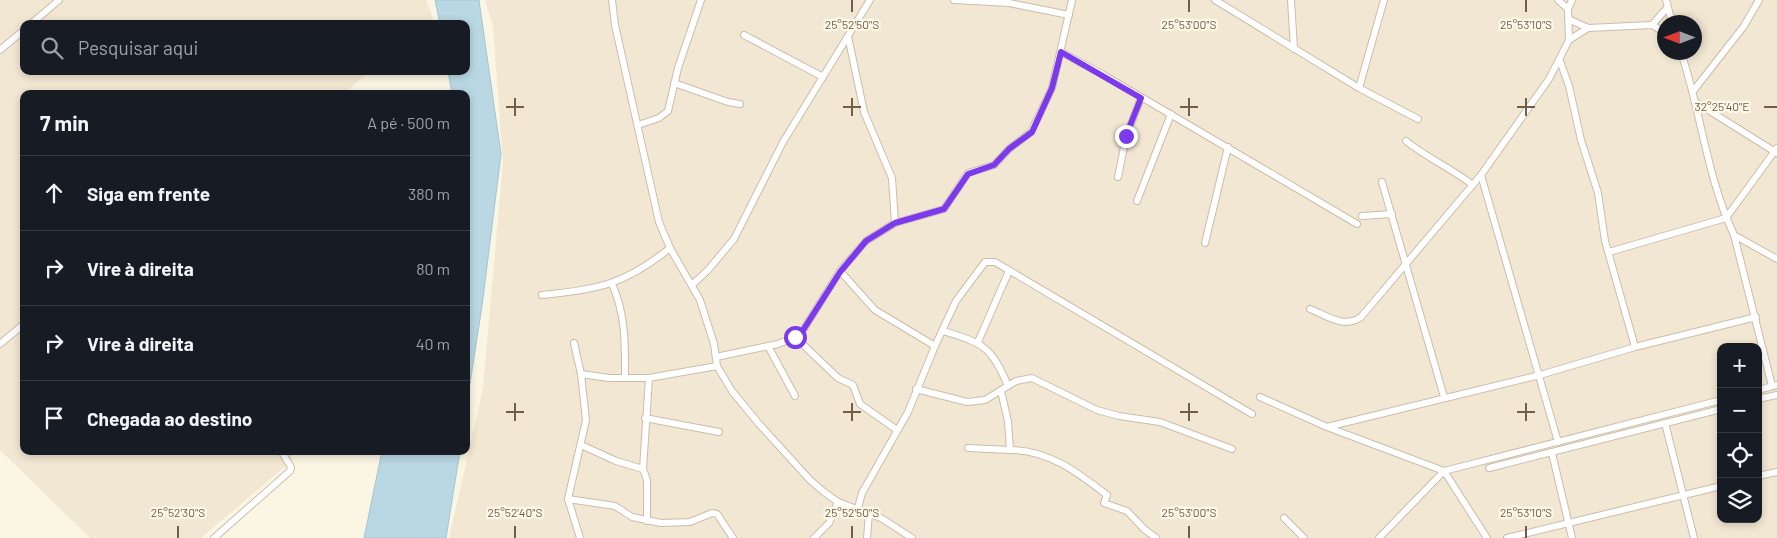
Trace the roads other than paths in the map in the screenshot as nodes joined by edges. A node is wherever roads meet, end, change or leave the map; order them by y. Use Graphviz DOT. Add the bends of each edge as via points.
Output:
graph roads {
  1 [pos="59,0"];
  2 [pos="612,0"];
  3 [pos="701,0"];
  4 [pos="870,0"];
  5 [pos="954,0"];
  6 [pos="1072,0"];
  7 [pos="1215,0"];
  8 [pos="1291,0"];
  9 [pos="1384,0"];
  10 [pos="1558,0"];
  11 [pos="1572,0"];
  12 [pos="1666,0"];
  13 [pos="1759,0"];
  14 [pos="1667,8"];
  15 [pos="1568,9"];
  16 [pos="1069,15"];
  17 [pos="1670,15"];
  18 [pos="1568,19"];
  19 [pos="36,20"];
  20 [pos="1652,25"];
  21 [pos="1588,28"];
  22 [pos="1657,28"];
  23 [pos="20,33"];
  24 [pos="744,35"];
  25 [pos="848,36"];
  26 [pos="1569,40"];
  27 [pos="1294,49"];
  28 [pos="0,50"];
  29 [pos="1061,52"];
  30 [pos="1684,60"];
  31 [pos="1560,61"];
  32 [pos="822,77"];
  33 [pos="674,83"];
  34 [pos="1359,88"];
  35 [pos="1694,90"];
  36 [pos="1141,98"];
  37 [pos="1697,103"];
  38 [pos="740,104"];
  39 [pos="1171,114"];
  40 [pos="1418,119"];
  41 [pos="638,124"];
  42 [pos="1406,141"];
  43 [pos="1228,147"];
  44 [pos="1776,151"];
  45 [pos="1481,175"];
  46 [pos="1118,177"];
  47 [pos="1382,182"];
  48 [pos="1472,185"];
  49 [pos="1137,201"];
  50 [pos="1392,214"];
  51 [pos="1362,216"];
  52 [pos="1726,218"];
  53 [pos="895,223"];
  54 [pos="1357,224"];
  55 [pos="1734,235"];
  56 [pos="1204,243"];
  57 [pos="670,248"];
  58 [pos="1608,252"];
  59 [pos="1777,259"];
  60 [pos="1406,263"];
  61 [pos="1008,271"];
  62 [pos="840,272"];
  63 [pos="612,284"];
  64 [pos="693,284"];
  65 [pos="542,295"];
  66 [pos="1310,309"];
  67 [pos="1756,317"];
  68 [pos="20,327"];
  69 [pos="943,330"];
  70 [pos="795,337"];
  71 [pos="978,342"];
  72 [pos="574,343"];
  73 [pos="0,344"];
  74 [pos="768,346"];
  75 [pos="935,346"];
  76 [pos="1635,347"];
  77 [pos="716,357"];
  78 [pos="716,366"];
  79 [pos="581,374"];
  80 [pos="1540,375"];
  81 [pos="625,378"];
  82 [pos="649,378"];
  83 [pos="1008,386"];
  84 [pos="1774,386"];
  85 [pos="916,389"];
  86 [pos="1001,391"];
  87 [pos="1777,395"];
  88 [pos="795,396"];
  89 [pos="1444,397"];
  90 [pos="1260,398"];
  91 [pos="1762,398"];
  92 [pos="1717,401"];
  93 [pos="1717,410"];
  94 [pos="1252,414"];
  95 [pos="645,418"];
  96 [pos="1665,423"];
  97 [pos="1327,426"];
  98 [pos="897,430"];
  99 [pos="719,432"];
  100 [pos="1558,442"];
  101 [pos="581,445"];
  102 [pos="968,448"];
  103 [pos="1232,449"];
  104 [pos="1010,450"];
  105 [pos="1552,453"];
  106 [pos="284,455"];
  107 [pos="1489,468"];
  108 [pos="643,469"];
  109 [pos="1444,471"];
  110 [pos="1777,472"];
  111 [pos="1762,475"];
  112 [pos="1717,487"];
  113 [pos="1683,495"];
  114 [pos="568,499"];
  115 [pos="838,502"];
  116 [pos="858,508"];
  117 [pos="869,513"];
  118 [pos="1284,518"];
  119 [pos="647,521"];
  120 [pos="1569,523"];
  121 [pos="215,538"];
  122 [pos="580,538"];
  123 [pos="733,538"];
  124 [pos="814,538"];
  125 [pos="867,538"];
  126 [pos="912,538"];
  127 [pos="1156,538"];
  128 [pos="1304,538"];
  129 [pos="1378,538"];
  130 [pos="1487,538"];
  131 [pos="1507,538"];
  132 [pos="1572,538"];
  133 [pos="1694,538"];
  1 -- 19 [label="street"];
  2 -- 41 [label="street"];
  3 -- 33 [label="street"];
  4 -- 25 [label="street"];
  5 -- 16 [label="street" via="1009,3"];
  6 -- 16 [label="street"];
  7 -- 27 [label="street"];
  8 -- 27 [label="street"];
  9 -- 34 [label="street"];
  10 -- 15 [label="street"];
  11 -- 15 [label="street"];
  12 -- 14 [label="street"];
  13 -- 35 [label="street" via="1744,26"];
  14 -- 17 [label="street"];
  14 -- 20 [label="street"];
  15 -- 18 [label="street"];
  16 -- 29 [label="street"];
  18 -- 21 [label="street"];
  18 -- 26 [label="street"];
  20 -- 21 [label="street"];
  20 -- 22 [label="street"];
  21 -- 26 [label="street"];
  23 -- 28 [label="street"];
  24 -- 32 [label="street"];
  25 -- 32 [label="street"];
  25 -- 53 [label="street" via="864,112 892,178"];
  26 -- 31 [label="street"];
  27 -- 34 [label="street"];
  29 -- 36 [label="street"];
  29 -- 53 [label="street" via="1052,88 1032,132 994,165 968,174 944,209"];
  30 -- 35 [label="street"];
  31 -- 45 [label="street"];
  31 -- 58 [label="street" via="1598,193"];
  32 -- 64 [label="street" via="782,142 734,239"];
  33 -- 38 [label="street"];
  33 -- 41 [label="street" via="668,111 659,118"];
  34 -- 40 [label="street"];
  35 -- 37 [label="street"];
  36 -- 39 [label="street"];
  36 -- 46 [label="street" via="1126,136"];
  37 -- 44 [label="street"];
  37 -- 52 [label="street" via="1712,174"];
  39 -- 43 [label="street"];
  39 -- 49 [label="street"];
  41 -- 57 [label="street" via="659,222"];
  42 -- 48 [label="street" via="1429,159 1452,168"];
  43 -- 54 [label="street"];
  43 -- 56 [label="street"];
  44 -- 52 [label="street"];
  45 -- 48 [label="street"];
  45 -- 80 [label="street"];
  47 -- 50 [label="street"];
  48 -- 60 [label="street"];
  50 -- 51 [label="street"];
  50 -- 60 [label="street"];
  52 -- 55 [label="street"];
  52 -- 58 [label="street"];
  53 -- 62 [label="street" via="866,241"];
  55 -- 59 [label="street"];
  55 -- 67 [label="street"];
  57 -- 63 [label="street"];
  57 -- 64 [label="street"];
  58 -- 76 [label="street"];
  60 -- 66 [label="street" via="1361,317 1352,323"];
  60 -- 89 [label="street"];
  61 -- 69 [label="street" via="995,262 985,262 960,294"];
  61 -- 71 [label="street"];
  61 -- 94 [label="street"];
  62 -- 70 [label="street" via="800,335"];
  62 -- 75 [label="street" via="875,310"];
  63 -- 65 [label="street"];
  63 -- 81 [label="street" via="625,325"];
  64 -- 77 [label="street"];
  67 -- 76 [label="street"];
  67 -- 84 [label="street"];
  68 -- 73 [label="street"];
  69 -- 71 [label="street"];
  69 -- 75 [label="street"];
  70 -- 74 [label="street"];
  70 -- 98 [label="street" via="838,378 854,385 860,404"];
  71 -- 83 [label="street" via="994,359"];
  72 -- 79 [label="street"];
  74 -- 77 [label="street"];
  74 -- 88 [label="street"];
  75 -- 85 [label="street"];
  76 -- 80 [label="street"];
  77 -- 78 [label="street"];
  78 -- 82 [label="street"];
  78 -- 115 [label="street" via="759,424 810,480"];
  79 -- 81 [label="street"];
  79 -- 101 [label="street" via="586,420"];
  80 -- 89 [label="street"];
  80 -- 100 [label="street"];
  81 -- 82 [label="street"];
  82 -- 95 [label="street"];
  83 -- 86 [label="street"];
  83 -- 103 [label="street" via="1032,378 1097,410 1160,422"];
  85 -- 86 [label="street" via="967,402 985,400"];
  85 -- 98 [label="street"];
  86 -- 104 [label="street"];
  87 -- 91 [label="street"];
  89 -- 97 [label="street"];
  90 -- 97 [label="street"];
  92 -- 100 [label="street"];
  93 -- 96 [label="street"];
  95 -- 99 [label="street"];
  95 -- 108 [label="street"];
  96 -- 105 [label="street"];
  96 -- 113 [label="street"];
  97 -- 109 [label="street"];
  98 -- 116 [label="street" via="862,493"];
  100 -- 109 [label="street"];
  101 -- 108 [label="street"];
  101 -- 114 [label="street"];
  102 -- 104 [label="street"];
  104 -- 127 [label="street" via="1049,456 1066,465 1107,496 1104,503 1127,511"];
  105 -- 107 [label="street"];
  105 -- 120 [label="street"];
  106 -- 121 [label="street" via="290,471"];
  108 -- 119 [label="street" via="647,480"];
  109 -- 129 [label="street"];
  109 -- 130 [label="street"];
  110 -- 111 [label="street"];
  112 -- 113 [label="street"];
  113 -- 120 [label="street"];
  113 -- 133 [label="street"];
  114 -- 119 [label="street" via="615,506 632,517"];
  114 -- 122 [label="street"];
  115 -- 116 [label="street"];
  115 -- 124 [label="street" via="829,523"];
  116 -- 117 [label="street"];
  117 -- 125 [label="street"];
  117 -- 126 [label="street"];
  118 -- 128 [label="street"];
  119 -- 123 [label="street" via="690,522 712,513 717,514"];
  120 -- 131 [label="street"];
  120 -- 132 [label="street"];
}
